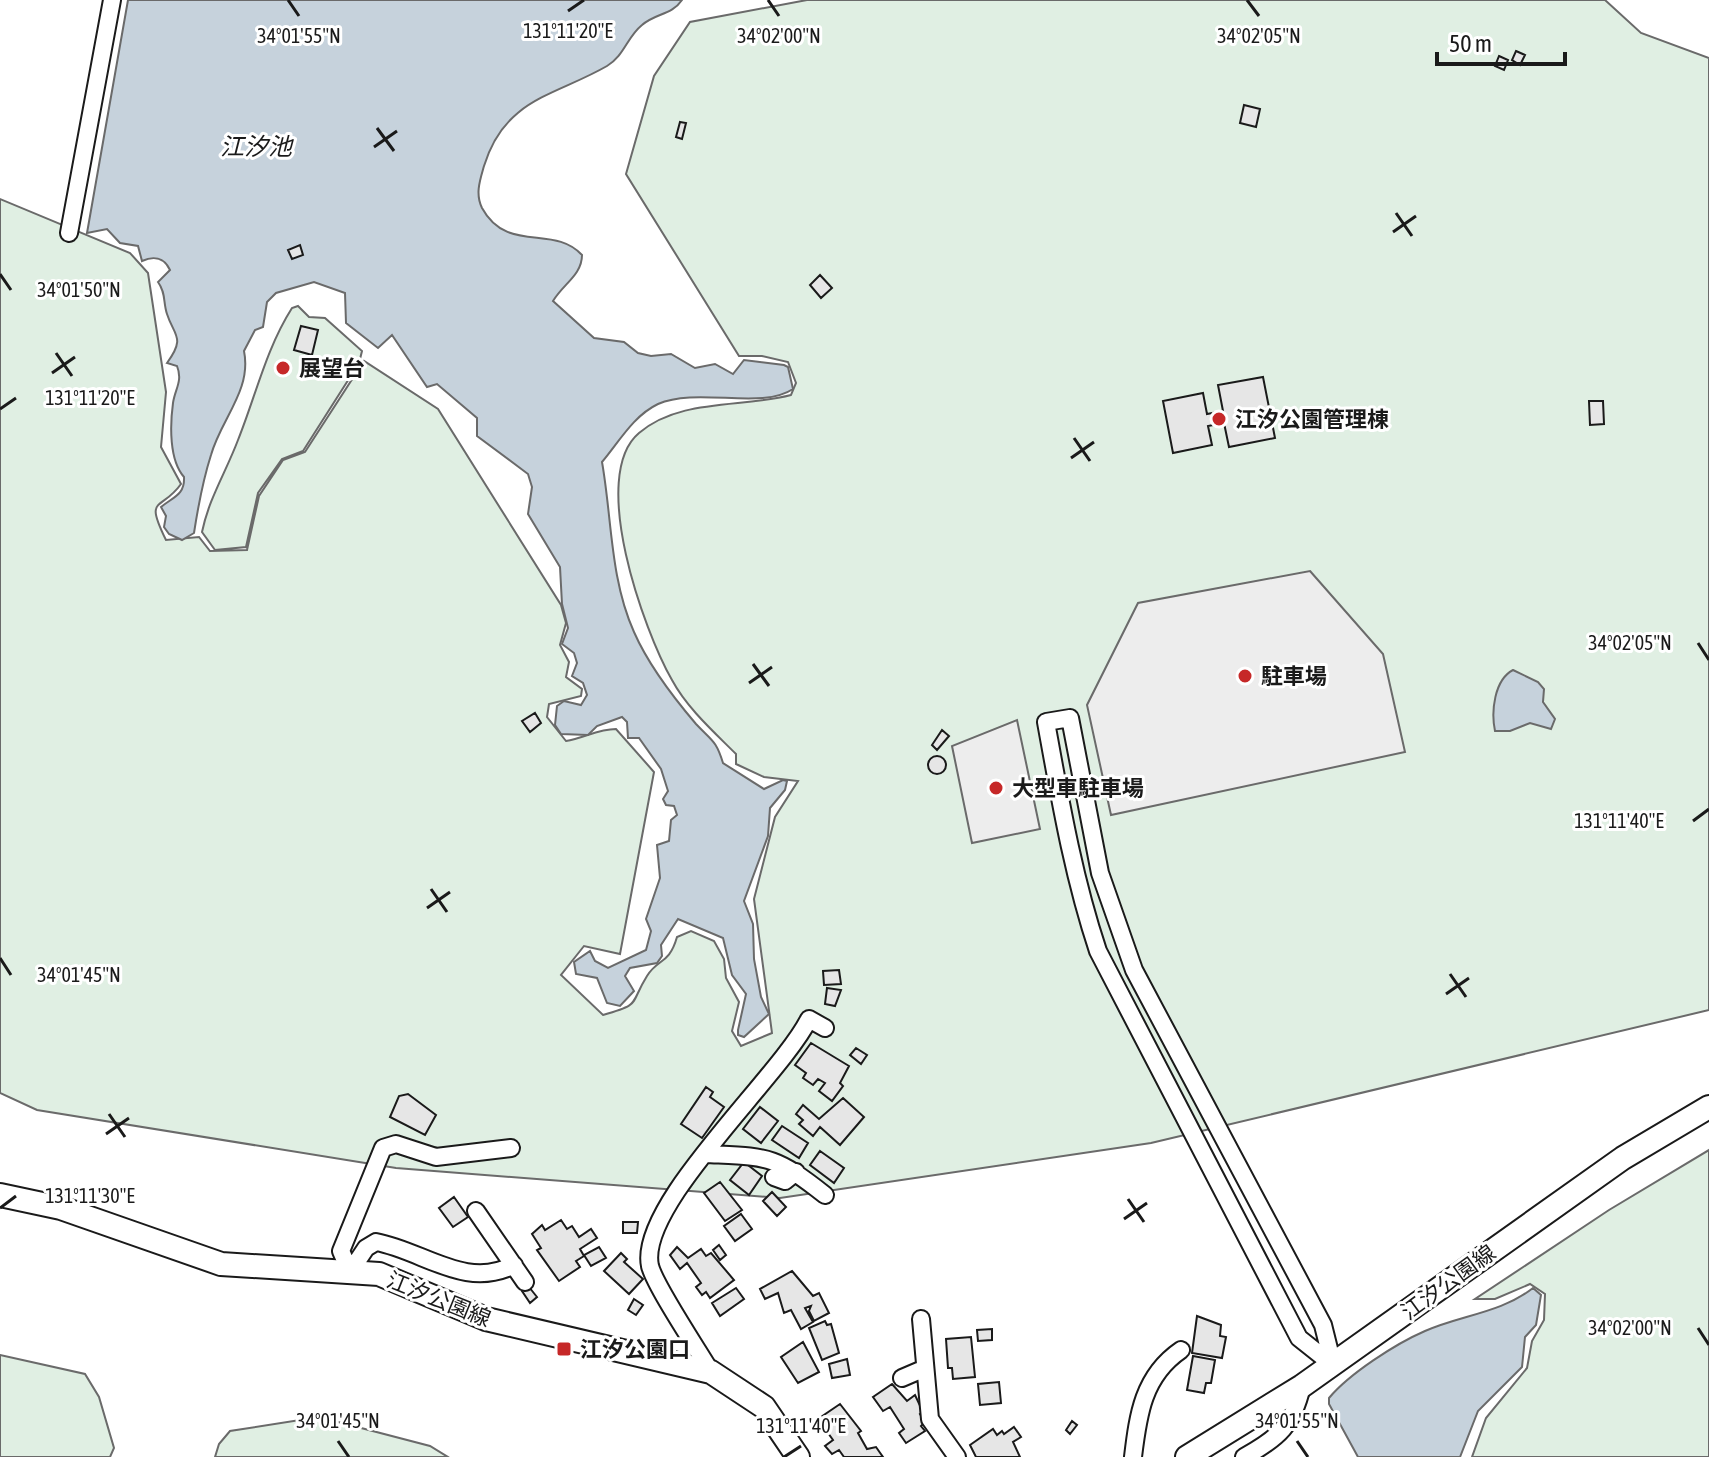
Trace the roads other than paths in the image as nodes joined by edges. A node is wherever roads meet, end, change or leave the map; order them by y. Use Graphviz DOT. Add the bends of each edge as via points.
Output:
graph roads {
  1 [pos="112,0"];
  2 [pos="69,233"];
  3 [pos="825,1028"];
  4 [pos="1709,1107"];
  5 [pos="511,1148"];
  6 [pos="705,1154"];
  7 [pos="796,1172"];
  8 [pos="774,1177"];
  9 [pos="0,1195"];
  10 [pos="825,1195"];
  11 [pos="476,1211"];
  12 [pos="514,1265"];
  13 [pos="350,1272"];
  14 [pos="525,1282"];
  15 [pos="921,1319"];
  16 [pos="1181,1350"];
  17 [pos="1333,1365"];
  18 [pos="923,1369"];
  19 [pos="711,1372"];
  20 [pos="902,1378"];
  21 [pos="1302,1386"];
  22 [pos="1194,1456"];
  23 [pos="798,1457"];
  24 [pos="957,1457"];
  25 [pos="1133,1457"];
  26 [pos="1244,1457"];
  1 -- 2 [label="street"];
  3 -- 6 [label="street" via="809,1019"];
  4 -- 17 [label="main road, 江汐公園線" via="1623,1158"];
  5 -- 13 [label="street" via="436,1157 396,1144 383,1148 341,1251"];
  6 -- 7 [label="street" via="763,1156"];
  6 -- 19 [label="street" via="660,1218 650,1241 650,1268"];
  7 -- 8 [label="street" via="785,1181"];
  7 -- 10 [label="street"];
  9 -- 13 [label="main road, 江汐公園線" via="61,1208 221,1264"];
  11 -- 12 [label="street"];
  12 -- 13 [label="street" via="476,1276 376,1242"];
  12 -- 14 [label="street"];
  13 -- 19 [label="main road, 江汐公園線" via="390,1278 486,1319"];
  15 -- 18 [label="street"];
  16 -- 25 [label="street" via="1157,1371 1143,1396"];
  17 -- 17 [label="street" via="1299,1338 1113,984 1084,908 1046,722 1070,718 1100,873 1134,970 1323,1325"];
  17 -- 21 [label="main road, 江汐公園線"];
  18 -- 20 [label="street"];
  18 -- 24 [label="street" via="930,1419"];
  19 -- 23 [label="main road, 江汐公園線" via="764,1407"];
  21 -- 22 [label="main road, 江汐公園線"];
  21 -- 26 [label="street" via="1297,1410 1282,1431"];
}
